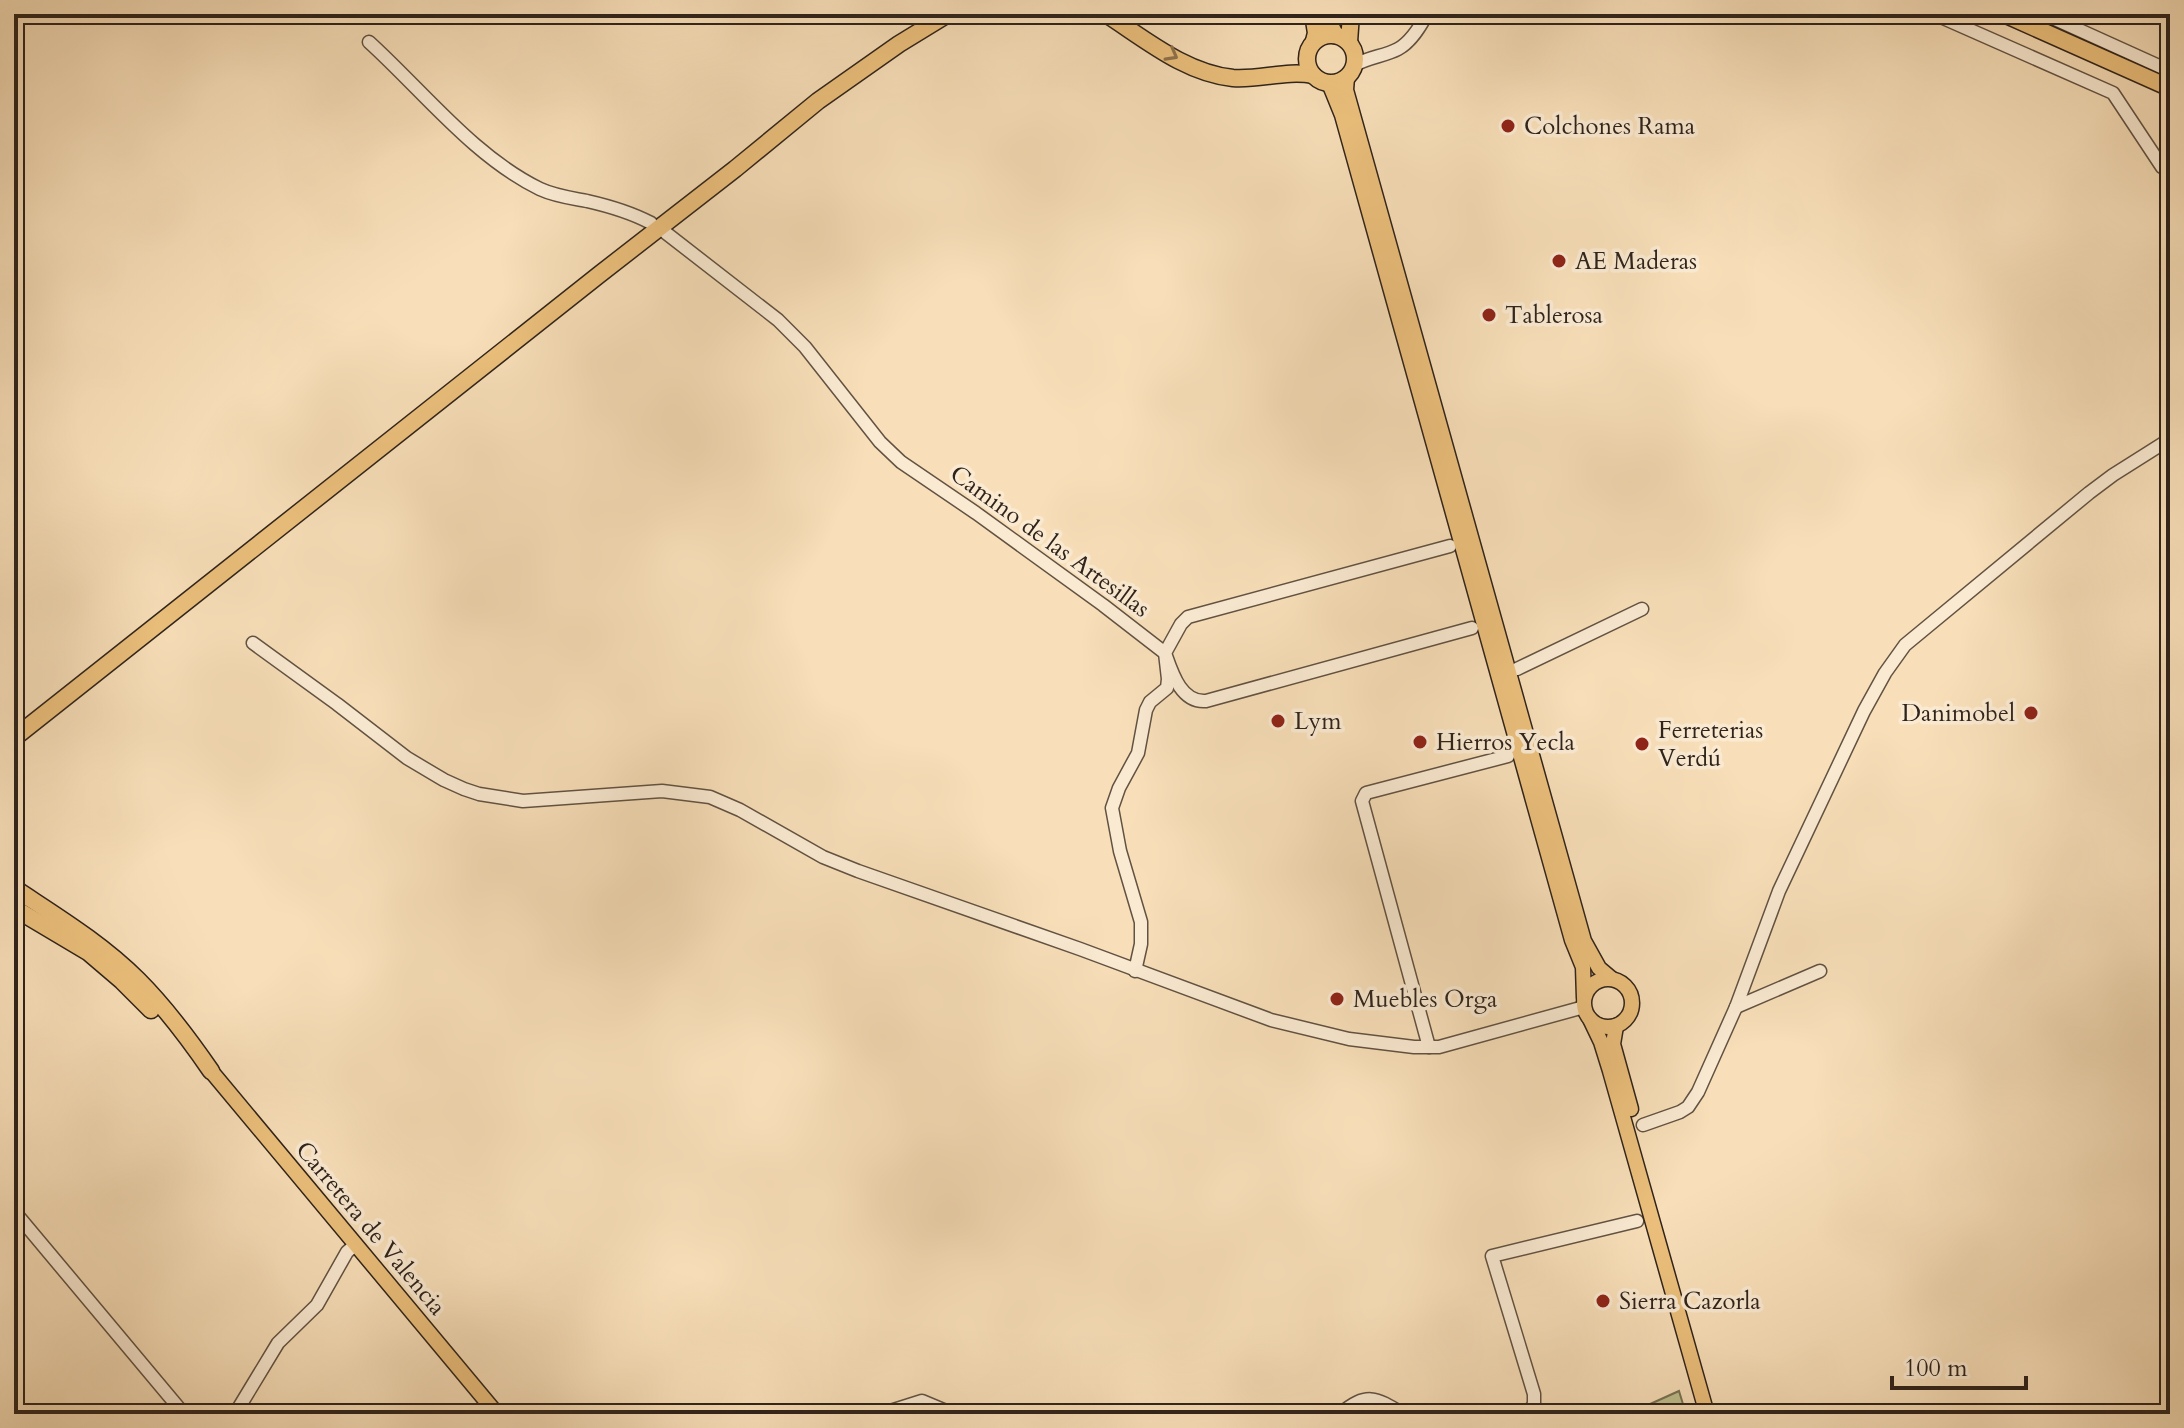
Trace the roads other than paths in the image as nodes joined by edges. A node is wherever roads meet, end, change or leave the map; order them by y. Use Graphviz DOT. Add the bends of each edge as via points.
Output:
graph roads {
  1 [pos="1106,14"];
  2 [pos="1313,14"];
  3 [pos="1325,14"];
  4 [pos="1351,14"];
  5 [pos="1934,14"];
  6 [pos="2004,14"];
  7 [pos="2044,14"];
  8 [pos="948,15"];
  9 [pos="1428,17"];
  10 [pos="1314,41"];
  11 [pos="369,42"];
  12 [pos="1348,53"];
  13 [pos="2170,71"];
  14 [pos="1321,79"];
  15 [pos="2170,88"];
  16 [pos="2170,171"];
  17 [pos="651,223"];
  18 [pos="666,233"];
  19 [pos="2170,439"];
  20 [pos="1450,546"];
  21 [pos="1642,609"];
  22 [pos="1472,628"];
  23 [pos="253,643"];
  24 [pos="1165,653"];
  25 [pos="1517,669"];
  26 [pos="14,738"];
  27 [pos="1508,756"];
  28 [pos="14,888"];
  29 [pos="14,908"];
  30 [pos="1135,971"];
  31 [pos="1820,971"];
  32 [pos="1612,979"];
  33 [pos="1736,1007"];
  34 [pos="1586,1008"];
  35 [pos="1616,1026"];
  36 [pos="1429,1047"];
  37 [pos="211,1071"];
  38 [pos="1643,1125"];
  39 [pos="14,1211"];
  40 [pos="1637,1221"];
  41 [pos="355,1245"];
  42 [pos="184,1414"];
  43 [pos="235,1414"];
  44 [pos="497,1414"];
  45 [pos="881,1414"];
  46 [pos="953,1414"];
  47 [pos="1340,1414"];
  48 [pos="1403,1414"];
  49 [pos="1525,1414"];
  50 [pos="1707,1414"];
  51 [pos="1714,1414"];
  1 -- 14 [label="highway, one-way" via="1206,73 1235,78 1284,73"];
  2 -- 10 [label="highway"];
  3 -- 12 [label="highway"];
  4 -- 12 [label="highway"];
  5 -- 16 [label="street" via="2113,93 2162,167"];
  6 -- 15 [label="highway"];
  7 -- 13 [label="street"];
  8 -- 26 [label="highway" via="818,101"];
  9 -- 12 [label="street" via="1401,48 1382,54"];
  10 -- 12 [label="highway" via="1328,35"];
  10 -- 14 [label="highway" via="1307,54 1309,69"];
  11 -- 17 [label="street" via="438,111 519,177 547,192"];
  12 -- 14 [label="highway" via="1342,81"];
  12 -- 32 [label="main road" via="1346,90 1584,941"];
  14 -- 34 [label="main road" via="1338,102 1583,967"];
  18 -- 24 [label="street, Camino de las Artesillas" via="778,320 901,462"];
  19 -- 33 [label="street" via="2089,493 1898,654 1864,711 1779,891"];
  20 -- 24 [label="street" via="1188,617"];
  21 -- 25 [label="street"];
  22 -- 24 [label="street" via="1199,702 1180,688"];
  23 -- 30 [label="street" via="407,758 464,789 523,801 662,791 710,797 835,862"];
  24 -- 30 [label="street" via="1167,688 1146,710 1138,753 1112,808 1142,930"];
  27 -- 36 [label="street" via="1363,797"];
  28 -- 37 [label="highway" via="137,979"];
  29 -- 37 [label="highway" via="88,952"];
  30 -- 36 [label="street" via="1271,1020 1349,1039"];
  31 -- 33 [label="street"];
  32 -- 34 [label="main road" via="1597,981 1587,991"];
  32 -- 35 [label="main road" via="1625,986 1632,1000 1628,1016"];
  33 -- 38 [label="street" via="1688,1107"];
  34 -- 35 [label="main road" via="1605,1027"];
  34 -- 36 [label="street"];
  34 -- 50 [label="main road" via="1610,1071"];
  35 -- 51 [label="main road" via="1613,1044"];
  37 -- 41 [label="main road, Carretera de Valencia"];
  39 -- 42 [label="street"];
  40 -- 49 [label="street" via="1492,1256 1534,1394 1534,1405"];
  41 -- 43 [label="street" via="317,1305 278,1343"];
  41 -- 44 [label="main road, Carretera de Valencia"];
  45 -- 46 [label="street" via="922,1401"];
  47 -- 48 [label="street" via="1366,1398"];
}
